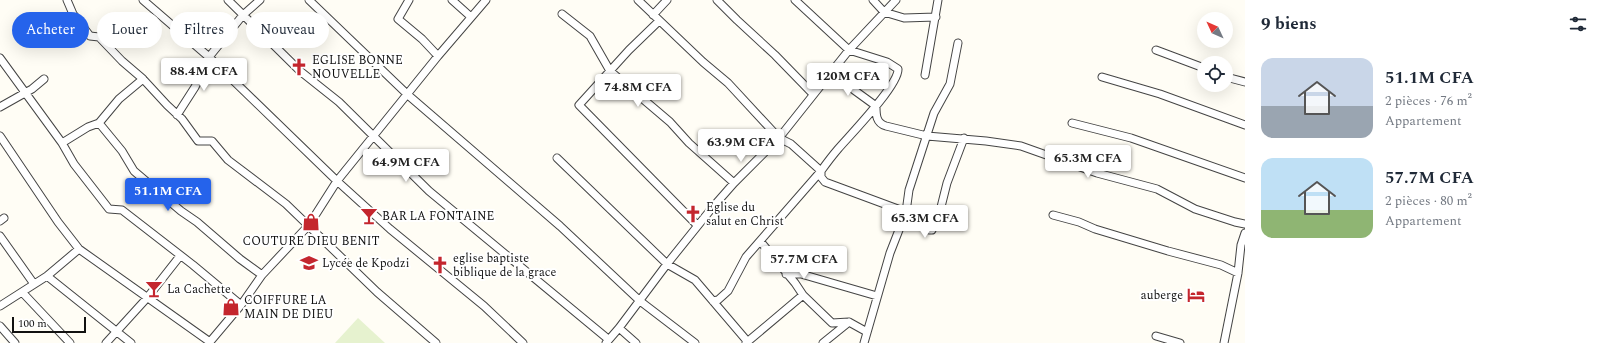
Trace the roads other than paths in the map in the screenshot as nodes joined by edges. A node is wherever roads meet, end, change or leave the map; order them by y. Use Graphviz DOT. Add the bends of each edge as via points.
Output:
graph roads {
  1 [pos="67,0"];
  2 [pos="143,0"];
  3 [pos="228,0"];
  4 [pos="260,0"];
  5 [pos="309,0"];
  6 [pos="409,0"];
  7 [pos="452,0"];
  8 [pos="486,0"];
  9 [pos="638,0"];
  10 [pos="667,0"];
  11 [pos="717,0"];
  12 [pos="795,0"];
  13 [pos="873,0"];
  14 [pos="896,0"];
  15 [pos="938,0"];
  16 [pos="884,12"];
  17 [pos="562,14"];
  18 [pos="244,15"];
  19 [pos="653,15"];
  20 [pos="471,17"];
  21 [pos="936,17"];
  22 [pos="659,20"];
  23 [pos="958,43"];
  24 [pos="849,50"];
  25 [pos="1156,50"];
  26 [pos="438,56"];
  27 [pos="209,57"];
  28 [pos="0,58"];
  29 [pos="1197,65"];
  30 [pos="610,71"];
  31 [pos="833,71"];
  32 [pos="925,75"];
  33 [pos="1102,77"];
  34 [pos="44,79"];
  35 [pos="143,79"];
  36 [pos="1233,79"];
  37 [pos="1245,82"];
  38 [pos="25,92"];
  39 [pos="813,94"];
  40 [pos="408,95"];
  41 [pos="876,106"];
  42 [pos="0,107"];
  43 [pos="177,115"];
  44 [pos="99,123"];
  45 [pos="1072,123"];
  46 [pos="1245,125"];
  47 [pos="0,136"];
  48 [pos="373,136"];
  49 [pos="927,136"];
  50 [pos="779,138"];
  51 [pos="964,138"];
  52 [pos="62,142"];
  53 [pos="557,158"];
  54 [pos="821,171"];
  55 [pos="1245,178"];
  56 [pos="337,181"];
  57 [pos="734,183"];
  58 [pos="906,212"];
  59 [pos="1054,215"];
  60 [pos="1245,224"];
  61 [pos="309,225"];
  62 [pos="697,225"];
  63 [pos="1245,233"];
  64 [pos="0,236"];
  65 [pos="760,241"];
  66 [pos="1243,246"];
  67 [pos="79,249"];
  68 [pos="180,256"];
  69 [pos="667,264"];
  70 [pos="1238,273"];
  71 [pos="262,274"];
  72 [pos="786,274"];
  73 [pos="47,276"];
  74 [pos="34,284"];
  75 [pos="22,292"];
  76 [pos="803,295"];
  77 [pos="877,296"];
  78 [pos="147,298"];
  79 [pos="640,301"];
  80 [pos="712,301"];
  81 [pos="241,304"];
  82 [pos="0,306"];
  83 [pos="849,322"];
  84 [pos="0,326"];
  85 [pos="619,328"];
  86 [pos="115,331"];
  87 [pos="867,332"];
  88 [pos="1156,336"];
  89 [pos="607,341"];
  90 [pos="210,342"];
  91 [pos="746,342"];
  92 [pos="15,343"];
  93 [pos="70,343"];
  94 [pos="106,343"];
  95 [pos="132,343"];
  96 [pos="436,343"];
  97 [pos="523,343"];
  98 [pos="636,343"];
  99 [pos="695,343"];
  100 [pos="823,343"];
  101 [pos="864,343"];
  102 [pos="1180,343"];
  103 [pos="1224,343"];
  1 -- 35 [label="street" via="73,14 90,36 100,37 118,58"];
  2 -- 27 [label="street"];
  3 -- 18 [label="street"];
  4 -- 18 [label="street"];
  5 -- 40 [label="street"];
  6 -- 26 [label="street" via="398,19"];
  7 -- 20 [label="street"];
  8 -- 20 [label="street"];
  9 -- 19 [label="street"];
  10 -- 19 [label="street"];
  11 -- 39 [label="street"];
  12 -- 24 [label="street"];
  13 -- 16 [label="street"];
  14 -- 16 [label="street"];
  15 -- 21 [label="street"];
  16 -- 21 [label="street" via="904,18"];
  16 -- 24 [label="street"];
  17 -- 30 [label="street" via="590,36"];
  18 -- 27 [label="street"];
  18 -- 48 [label="street" via="300,71 339,102"];
  19 -- 22 [label="street"];
  20 -- 26 [label="street"];
  21 -- 32 [label="street"];
  22 -- 30 [label="street"];
  22 -- 50 [label="street" via="728,83"];
  23 -- 49 [label="street" via="950,84 934,113"];
  24 -- 31 [label="street"];
  24 -- 41 [label="street" via="887,62 898,69 893,82"];
  25 -- 29 [label="street"];
  26 -- 40 [label="street"];
  27 -- 43 [label="street" via="196,87"];
  27 -- 56 [label="street"];
  28 -- 38 [label="street"];
  30 -- 57 [label="street" via="670,122 689,143"];
  30 -- 62 [label="street" via="579,105"];
  31 -- 39 [label="street"];
  31 -- 41 [label="street"];
  33 -- 46 [label="street" via="1160,94"];
  34 -- 38 [label="street"];
  35 -- 43 [label="street"];
  35 -- 44 [label="street" via="119,99"];
  36 -- 37 [label="street"];
  38 -- 42 [label="street"];
  38 -- 52 [label="street"];
  39 -- 50 [label="street"];
  40 -- 48 [label="street"];
  40 -- 79 [label="street" via="560,226"];
  41 -- 49 [label="street" via="880,124"];
  41 -- 54 [label="street"];
  43 -- 61 [label="street" via="188,125 198,141 212,141 228,160"];
  44 -- 52 [label="street"];
  44 -- 71 [label="street" via="122,150 134,171 240,259"];
  45 -- 55 [label="street" via="1131,138"];
  47 -- 67 [label="street"];
  48 -- 56 [label="street"];
  48 -- 89 [label="street" via="429,191"];
  49 -- 51 [label="street"];
  49 -- 58 [label="street" via="909,190"];
  50 -- 54 [label="street" via="791,144"];
  50 -- 57 [label="street"];
  51 -- 58 [label="street" via="933,228 929,230"];
  51 -- 60 [label="street" via="1022,146 1097,173 1157,189 1195,209"];
  52 -- 68 [label="street" via="74,164 109,210 122,210"];
  53 -- 69 [label="street"];
  54 -- 58 [label="street" via="825,182"];
  54 -- 65 [label="street"];
  56 -- 61 [label="street"];
  56 -- 97 [label="street" via="390,229 484,306"];
  57 -- 62 [label="street"];
  58 -- 77 [label="street"];
  59 -- 70 [label="street" via="1168,252 1221,265"];
  61 -- 71 [label="street"];
  61 -- 96 [label="street" via="377,292"];
  62 -- 69 [label="street"];
  63 -- 66 [label="street"];
  64 -- 74 [label="street"];
  65 -- 72 [label="street"];
  65 -- 80 [label="street" via="746,257 728,291 718,300"];
  66 -- 70 [label="street"];
  67 -- 73 [label="street"];
  67 -- 78 [label="street"];
  68 -- 78 [label="street"];
  68 -- 81 [label="street"];
  69 -- 79 [label="street"];
  69 -- 80 [label="street" via="695,280"];
  70 -- 103 [label="street"];
  71 -- 81 [label="street"];
  72 -- 76 [label="street"];
  72 -- 77 [label="street" via="801,274"];
  73 -- 74 [label="street"];
  73 -- 86 [label="street"];
  74 -- 75 [label="street"];
  75 -- 82 [label="street"];
  75 -- 93 [label="street"];
  76 -- 83 [label="street" via="832,323"];
  76 -- 91 [label="street"];
  77 -- 87 [label="street"];
  78 -- 86 [label="street"];
  78 -- 90 [label="street"];
  79 -- 85 [label="street"];
  79 -- 99 [label="street"];
  80 -- 91 [label="street"];
  81 -- 90 [label="street"];
  83 -- 87 [label="street"];
  83 -- 100 [label="street"];
  84 -- 92 [label="street"];
  85 -- 89 [label="street"];
  85 -- 98 [label="street"];
  86 -- 94 [label="street"];
  86 -- 95 [label="street"];
  87 -- 101 [label="street"];
  88 -- 102 [label="street"];
}
